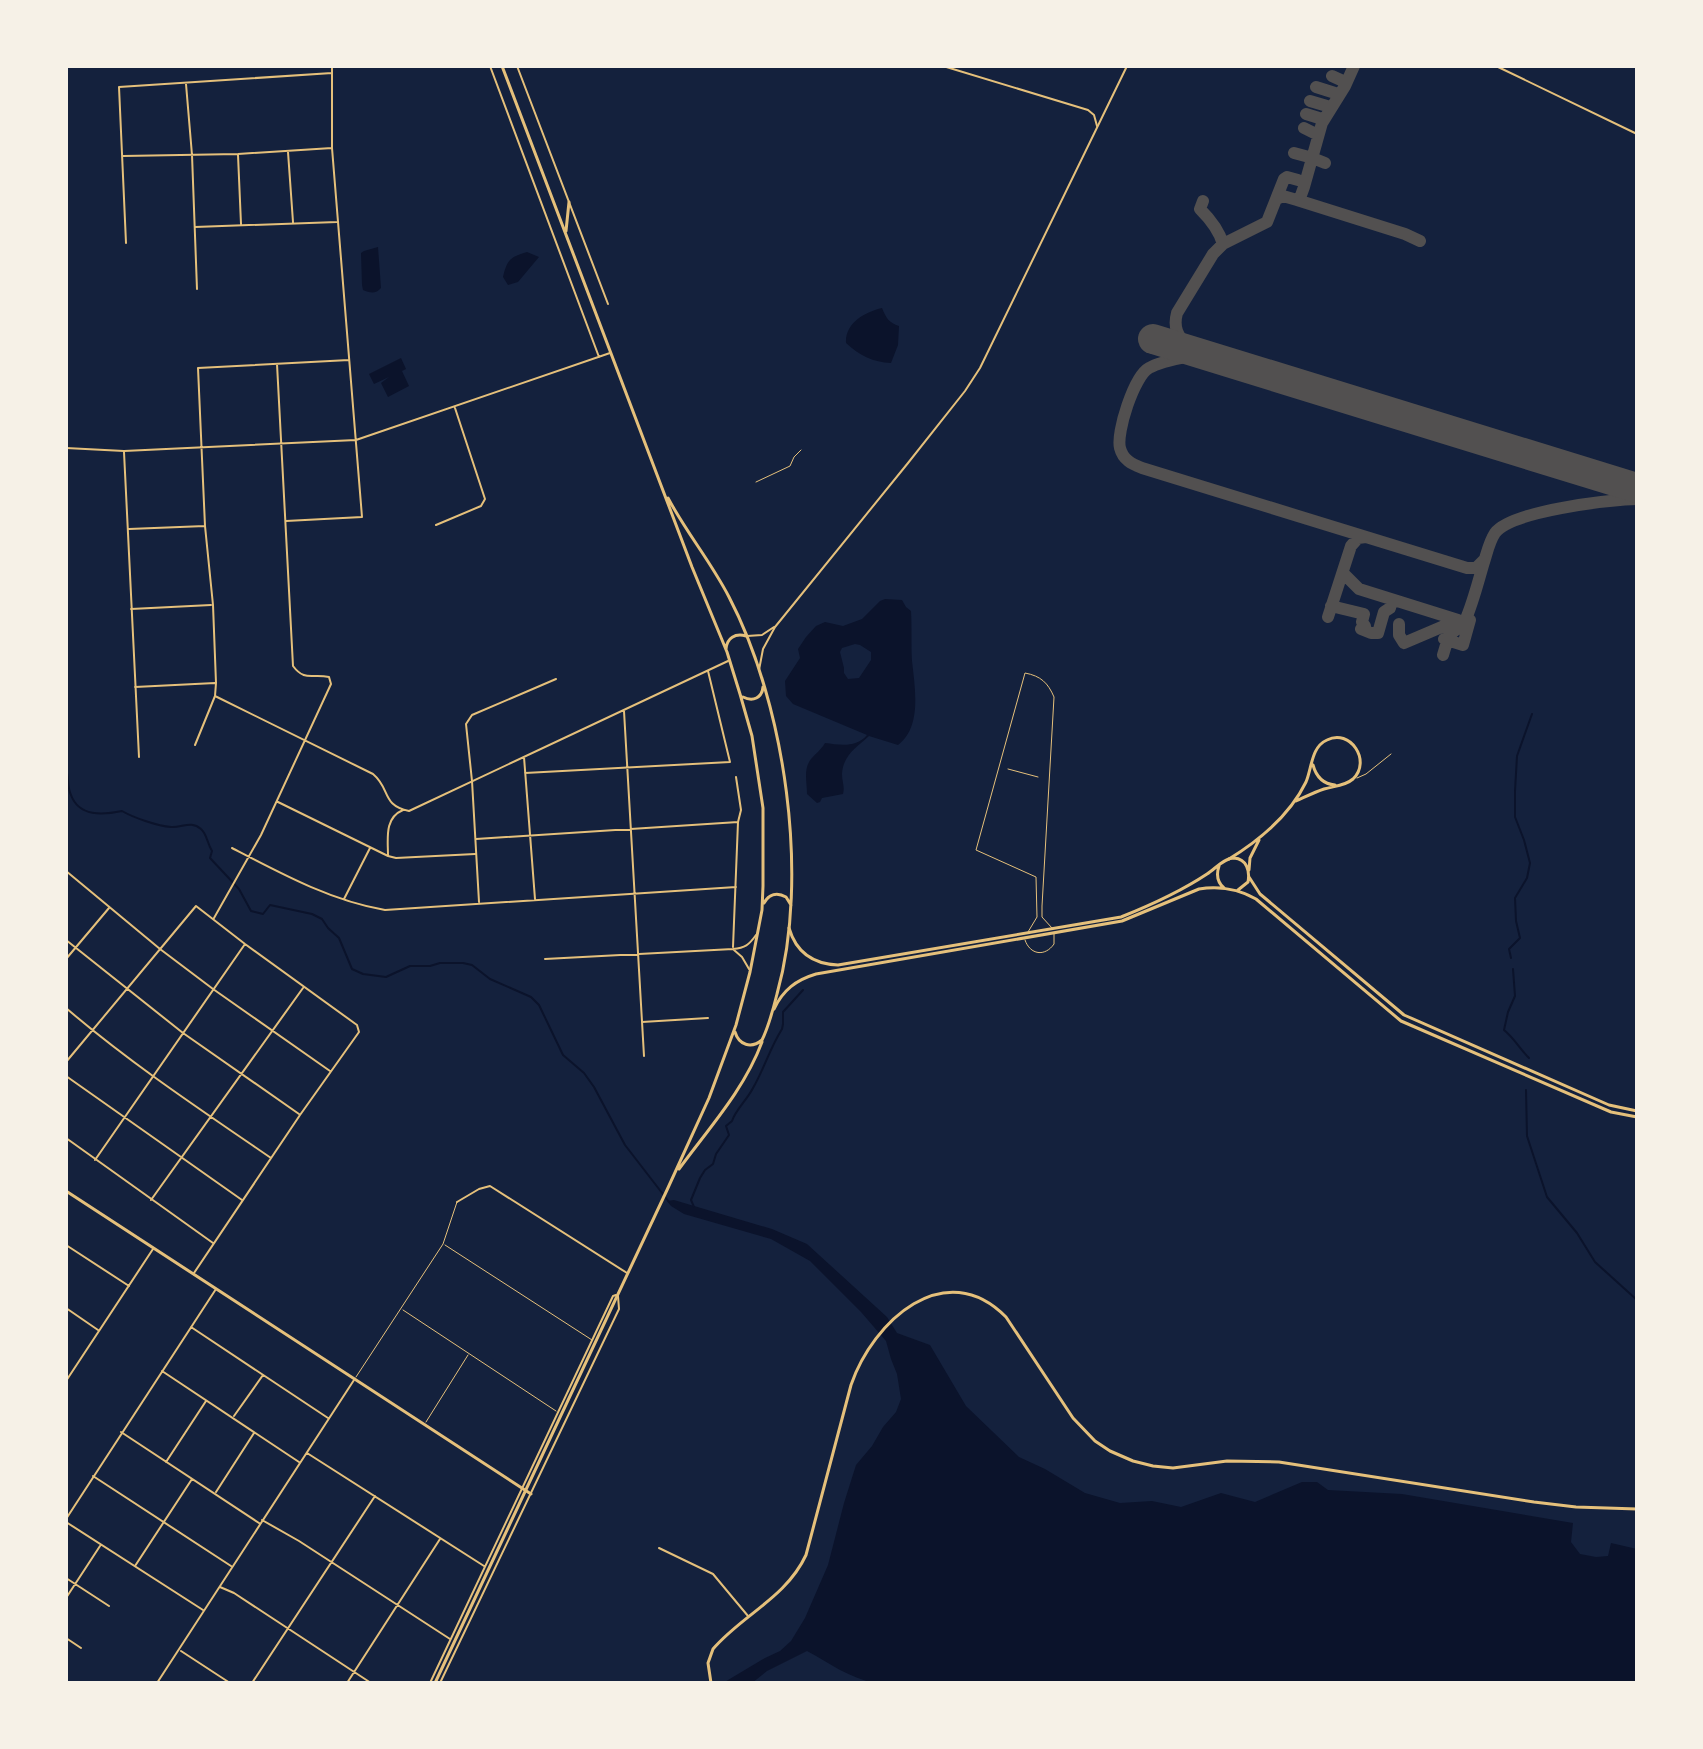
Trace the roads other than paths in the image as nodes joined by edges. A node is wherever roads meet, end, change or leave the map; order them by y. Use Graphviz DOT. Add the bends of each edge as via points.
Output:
graph roads {
  1 [pos="332,66"];
  2 [pos="490,66"];
  3 [pos="502,66"];
  4 [pos="517,66"];
  5 [pos="943,66"];
  6 [pos="1127,66"];
  7 [pos="1496,66"];
  8 [pos="332,73"];
  9 [pos="186,83"];
  10 [pos="1098,128"];
  11 [pos="1637,134"];
  12 [pos="332,148"];
  13 [pos="288,151"];
  14 [pos="238,154"];
  15 [pos="192,155"];
  16 [pos="122,156"];
  17 [pos="569,202"];
  18 [pos="338,222"];
  19 [pos="293,223"];
  20 [pos="241,224"];
  21 [pos="194,227"];
  22 [pos="566,235"];
  23 [pos="126,243"];
  24 [pos="197,289"];
  25 [pos="608,304"];
  26 [pos="611,353"];
  27 [pos="599,357"];
  28 [pos="349,360"];
  29 [pos="277,364"];
  30 [pos="455,406"];
  31 [pos="356,440"];
  32 [pos="281,443"];
  33 [pos="202,447"];
  34 [pos="66,448"];
  35 [pos="801,450"];
  36 [pos="124,451"];
  37 [pos="756,482"];
  38 [pos="662,488"];
  39 [pos="285,521"];
  40 [pos="436,525"];
  41 [pos="205,526"];
  42 [pos="128,529"];
  43 [pos="213,605"];
  44 [pos="131,609"];
  45 [pos="775,627"];
  46 [pos="746,636"];
  47 [pos="727,652"];
  48 [pos="729,661"];
  49 [pos="708,671"];
  50 [pos="759,671"];
  51 [pos="556,679"];
  52 [pos="216,683"];
  53 [pos="763,685"];
  54 [pos="135,687"];
  55 [pos="740,694"];
  56 [pos="215,696"];
  57 [pos="624,711"];
  58 [pos="305,740"];
  59 [pos="195,745"];
  60 [pos="1391,754"];
  61 [pos="139,757"];
  62 [pos="524,757"];
  63 [pos="1313,761"];
  64 [pos="627,768"];
  65 [pos="1008,769"];
  66 [pos="525,773"];
  67 [pos="736,777"];
  68 [pos="1038,777"];
  69 [pos="472,781"];
  70 [pos="1351,781"];
  71 [pos="1337,785"];
  72 [pos="277,801"];
  73 [pos="1296,801"];
  74 [pos="404,810"];
  75 [pos="738,822"];
  76 [pos="631,830"];
  77 [pos="530,836"];
  78 [pos="475,839"];
  79 [pos="1259,839"];
  80 [pos="370,847"];
  81 [pos="232,848"];
  82 [pos="476,854"];
  83 [pos="249,856"];
  84 [pos="388,856"];
  85 [pos="1229,859"];
  86 [pos="1219,866"];
  87 [pos="1249,870"];
  88 [pos="66,871"];
  89 [pos="1249,877"];
  90 [pos="736,887"];
  91 [pos="1225,889"];
  92 [pos="1238,890"];
  93 [pos="635,893"];
  94 [pos="343,900"];
  95 [pos="535,900"];
  96 [pos="479,903"];
  97 [pos="109,907"];
  98 [pos="792,909"];
  99 [pos="762,910"];
  100 [pos="213,919"];
  101 [pos="789,928"];
  102 [pos="759,931"];
  103 [pos="1054,931"];
  104 [pos="1025,936"];
  105 [pos="66,940"];
  106 [pos="245,944"];
  107 [pos="75,949"];
  108 [pos="160,949"];
  109 [pos="733,949"];
  110 [pos="638,954"];
  111 [pos="66,959"];
  112 [pos="545,959"];
  113 [pos="750,972"];
  114 [pos="304,987"];
  115 [pos="213,989"];
  116 [pos="126,990"];
  117 [pos="66,1008"];
  118 [pos="771,1016"];
  119 [pos="708,1018"];
  120 [pos="642,1022"];
  121 [pos="736,1025"];
  122 [pos="93,1031"];
  123 [pos="273,1031"];
  124 [pos="183,1033"];
  125 [pos="765,1035"];
  126 [pos="644,1056"];
  127 [pos="66,1062"];
  128 [pos="331,1072"];
  129 [pos="241,1075"];
  130 [pos="66,1076"];
  131 [pos="153,1076"];
  132 [pos="1637,1111"];
  133 [pos="300,1115"];
  134 [pos="211,1116"];
  135 [pos="1637,1117"];
  136 [pos="124,1118"];
  137 [pos="66,1138"];
  138 [pos="182,1158"];
  139 [pos="272,1158"];
  140 [pos="95,1160"];
  141 [pos="674,1176"];
  142 [pos="66,1191"];
  143 [pos="151,1200"];
  144 [pos="243,1201"];
  145 [pos="457,1202"];
  146 [pos="214,1243"];
  147 [pos="443,1244"];
  148 [pos="66,1245"];
  149 [pos="154,1248"];
  150 [pos="628,1273"];
  151 [pos="193,1274"];
  152 [pos="129,1286"];
  153 [pos="216,1289"];
  154 [pos="618,1295"];
  155 [pos="66,1308"];
  156 [pos="401,1309"];
  157 [pos="191,1327"];
  158 [pos="99,1330"];
  159 [pos="594,1341"];
  160 [pos="469,1354"];
  161 [pos="162,1371"];
  162 [pos="263,1374"];
  163 [pos="355,1379"];
  164 [pos="66,1381"];
  165 [pos="207,1400"];
  166 [pos="558,1412"];
  167 [pos="233,1418"];
  168 [pos="329,1419"];
  169 [pos="425,1424"];
  170 [pos="121,1432"];
  171 [pos="255,1432"];
  172 [pos="307,1453"];
  173 [pos="166,1462"];
  174 [pos="300,1463"];
  175 [pos="93,1476"];
  176 [pos="192,1479"];
  177 [pos="524,1489"];
  178 [pos="215,1494"];
  179 [pos="531,1494"];
  180 [pos="375,1496"];
  181 [pos="1637,1509"];
  182 [pos="66,1521"];
  183 [pos="163,1522"];
  184 [pos="261,1522"];
  185 [pos="440,1538"];
  186 [pos="101,1545"];
  187 [pos="659,1548"];
  188 [pos="332,1562"];
  189 [pos="485,1566"];
  190 [pos="134,1567"];
  191 [pos="232,1567"];
  192 [pos="66,1578"];
  193 [pos="75,1584"];
  194 [pos="219,1587"];
  195 [pos="66,1598"];
  196 [pos="396,1605"];
  197 [pos="109,1606"];
  198 [pos="204,1611"];
  199 [pos="749,1617"];
  200 [pos="462,1620"];
  201 [pos="288,1629"];
  202 [pos="66,1638"];
  203 [pos="451,1639"];
  204 [pos="81,1648"];
  205 [pos="179,1649"];
  206 [pos="354,1673"];
  207 [pos="157,1683"];
  208 [pos="230,1683"];
  209 [pos="252,1683"];
  210 [pos="347,1683"];
  211 [pos="371,1683"];
  212 [pos="435,1683"];
  213 [pos="711,1683"];
  1 -- 8 [label="street"];
  2 -- 27 [label="street"];
  3 -- 22 [label="main road"];
  4 -- 17 [label="street"];
  5 -- 10 [label="street" via="1088,110"];
  6 -- 10 [label="street"];
  7 -- 11 [label="street"];
  8 -- 9 [label="street"];
  8 -- 12 [label="street"];
  9 -- 15 [label="street"];
  9 -- 16 [label="street" via="119,87"];
  10 -- 45 [label="street" via="980,368"];
  12 -- 13 [label="street"];
  12 -- 18 [label="street"];
  13 -- 14 [label="street"];
  13 -- 19 [label="street"];
  14 -- 15 [label="street"];
  14 -- 20 [label="street"];
  15 -- 16 [label="street"];
  15 -- 21 [label="street"];
  16 -- 23 [label="street"];
  17 -- 22 [label="main road"];
  17 -- 25 [label="street"];
  18 -- 19 [label="street"];
  18 -- 28 [label="street"];
  19 -- 20 [label="street"];
  20 -- 21 [label="street"];
  21 -- 24 [label="street"];
  22 -- 26 [label="main road"];
  26 -- 27 [label="street"];
  26 -- 38 [label="main road"];
  27 -- 30 [label="street"];
  28 -- 29 [label="street"];
  28 -- 31 [label="street"];
  29 -- 32 [label="street"];
  29 -- 33 [label="street" via="198,368"];
  30 -- 31 [label="street"];
  30 -- 40 [label="street" via="485,503"];
  31 -- 32 [label="street"];
  31 -- 39 [label="street" via="362,517"];
  32 -- 33 [label="street"];
  32 -- 39 [label="street"];
  33 -- 36 [label="street"];
  33 -- 41 [label="street"];
  34 -- 36 [label="street"];
  35 -- 37 [label="street" via="790,466"];
  36 -- 42 [label="street"];
  38 -- 46 [label="main road" via="729,597"];
  38 -- 47 [label="main road"];
  39 -- 58 [label="street" via="293,666 305,676 329,677 331,684"];
  41 -- 42 [label="street"];
  41 -- 43 [label="street"];
  42 -- 44 [label="street"];
  43 -- 44 [label="street"];
  43 -- 52 [label="street"];
  44 -- 54 [label="street"];
  45 -- 46 [label="street"];
  45 -- 50 [label="street"];
  46 -- 47 [label="main road" via="732,637"];
  46 -- 50 [label="main road"];
  47 -- 48 [label="main road"];
  48 -- 49 [label="street"];
  48 -- 55 [label="main road"];
  49 -- 57 [label="street"];
  49 -- 64 [label="street" via="730,762"];
  50 -- 53 [label="main road"];
  51 -- 69 [label="street" via="467,719"];
  52 -- 54 [label="street"];
  52 -- 56 [label="street"];
  53 -- 55 [label="main road" via="754,699"];
  53 -- 98 [label="main road" via="786,789"];
  54 -- 61 [label="street"];
  55 -- 99 [label="main road" via="763,808"];
  56 -- 58 [label="street"];
  56 -- 59 [label="street"];
  57 -- 62 [label="street"];
  57 -- 64 [label="street"];
  58 -- 72 [label="street"];
  58 -- 74 [label="street" via="373,774 391,803"];
  60 -- 70 [label="street"];
  62 -- 66 [label="street"];
  62 -- 69 [label="street"];
  63 -- 70 [label="main road" via="1324,741 1351,742 1360,756"];
  63 -- 71 [label="main road" via="1319,777"];
  63 -- 73 [label="main road"];
  64 -- 66 [label="street"];
  64 -- 76 [label="street"];
  65 -- 68 [label="street"];
  66 -- 77 [label="street"];
  67 -- 75 [label="street"];
  69 -- 74 [label="street"];
  69 -- 78 [label="street"];
  70 -- 71 [label="main road"];
  71 -- 73 [label="main road"];
  72 -- 80 [label="street"];
  72 -- 83 [label="street"];
  73 -- 79 [label="main road"];
  74 -- 84 [label="street" via="391,818"];
  75 -- 76 [label="street"];
  75 -- 90 [label="street"];
  76 -- 77 [label="street"];
  76 -- 93 [label="street"];
  77 -- 78 [label="street"];
  77 -- 95 [label="street"];
  78 -- 82 [label="street"];
  79 -- 85 [label="main road"];
  79 -- 87 [label="main road"];
  80 -- 84 [label="street"];
  80 -- 94 [label="street"];
  81 -- 83 [label="street"];
  82 -- 84 [label="street"];
  82 -- 96 [label="street"];
  83 -- 94 [label="street"];
  83 -- 100 [label="street"];
  85 -- 86 [label="main road"];
  85 -- 87 [label="main road" via="1244,862"];
  86 -- 91 [label="main road" via="1218,881"];
  86 -- 103 [label="main road" via="1121,917"];
  87 -- 89 [label="main road"];
  88 -- 97 [label="street"];
  89 -- 92 [label="main road"];
  89 -- 132 [label="main road" via="1260,894 1404,1015 1609,1105"];
  90 -- 93 [label="street"];
  90 -- 109 [label="street"];
  91 -- 92 [label="main road"];
  91 -- 103 [label="main road" via="1199,889 1131,919"];
  92 -- 135 [label="main road" via="1256,899 1401,1021 1611,1112"];
  93 -- 95 [label="street"];
  93 -- 110 [label="street"];
  94 -- 96 [label="street" via="385,910"];
  95 -- 96 [label="street"];
  97 -- 107 [label="street"];
  97 -- 108 [label="street"];
  98 -- 99 [label="main road" via="789,900 777,894 768,897"];
  98 -- 101 [label="main road"];
  99 -- 102 [label="main road"];
  100 -- 106 [label="street"];
  100 -- 108 [label="street" via="196,906"];
  101 -- 104 [label="main road" via="806,955 838,965"];
  101 -- 118 [label="main road"];
  102 -- 109 [label="street" via="750,944"];
  102 -- 113 [label="main road"];
  103 -- 104 [label="main road"];
  103 -- 104 [label="street" via="1054,944 1042,953 1032,951"];
  103 -- 104 [label="street" via="1042,917 1054,697 1043,680 1025,673 976,850 1036,877 1037,917"];
  104 -- 118 [label="main road" via="809,976 785,991"];
  105 -- 107 [label="street"];
  106 -- 114 [label="street"];
  106 -- 115 [label="street"];
  107 -- 111 [label="street"];
  107 -- 116 [label="street"];
  108 -- 115 [label="street"];
  108 -- 116 [label="street"];
  109 -- 110 [label="street"];
  109 -- 113 [label="street"];
  110 -- 112 [label="street"];
  110 -- 120 [label="street"];
  113 -- 121 [label="main road"];
  114 -- 123 [label="street"];
  114 -- 128 [label="street" via="357,1025 359,1032"];
  115 -- 123 [label="street"];
  115 -- 124 [label="street"];
  116 -- 122 [label="street"];
  116 -- 124 [label="street"];
  117 -- 122 [label="street"];
  118 -- 125 [label="main road"];
  119 -- 120 [label="street"];
  120 -- 126 [label="street"];
  121 -- 125 [label="main road" via="738,1040 747,1045 758,1044"];
  121 -- 141 [label="main road"];
  122 -- 127 [label="street"];
  122 -- 131 [label="street"];
  123 -- 128 [label="street"];
  123 -- 129 [label="street"];
  124 -- 129 [label="street"];
  124 -- 131 [label="street"];
  125 -- 141 [label="main road" via="737,1091"];
  128 -- 133 [label="street"];
  129 -- 133 [label="street"];
  129 -- 134 [label="street"];
  130 -- 136 [label="street"];
  131 -- 134 [label="street"];
  131 -- 136 [label="street"];
  133 -- 139 [label="street"];
  134 -- 138 [label="street"];
  134 -- 139 [label="street"];
  136 -- 138 [label="street"];
  136 -- 140 [label="street"];
  137 -- 140 [label="street"];
  138 -- 143 [label="street"];
  138 -- 144 [label="street"];
  139 -- 144 [label="street"];
  140 -- 143 [label="street"];
  141 -- 150 [label="main road"];
  142 -- 149 [label="main road"];
  143 -- 146 [label="street"];
  144 -- 146 [label="street"];
  145 -- 147 [label="street"];
  145 -- 150 [label="street" via="490,1186"];
  146 -- 151 [label="street"];
  147 -- 156 [label="street"];
  147 -- 159 [label="street"];
  148 -- 152 [label="street"];
  149 -- 151 [label="main road"];
  149 -- 152 [label="street"];
  150 -- 154 [label="main road"];
  151 -- 153 [label="main road"];
  152 -- 158 [label="street"];
  153 -- 157 [label="street"];
  153 -- 163 [label="main road"];
  154 -- 159 [label="main road"];
  154 -- 179 [label="street" via="619,1309"];
  155 -- 158 [label="street"];
  156 -- 160 [label="street"];
  156 -- 163 [label="street"];
  157 -- 161 [label="street"];
  157 -- 162 [label="street"];
  158 -- 164 [label="street"];
  159 -- 166 [label="street"];
  159 -- 177 [label="main road"];
  160 -- 166 [label="street"];
  160 -- 169 [label="street"];
  161 -- 165 [label="street"];
  161 -- 170 [label="street"];
  162 -- 167 [label="street"];
  162 -- 168 [label="street"];
  163 -- 168 [label="street"];
  163 -- 169 [label="main road"];
  165 -- 167 [label="street"];
  165 -- 173 [label="street"];
  166 -- 177 [label="street"];
  167 -- 171 [label="street"];
  168 -- 172 [label="street"];
  169 -- 177 [label="main road"];
  170 -- 173 [label="street"];
  170 -- 175 [label="street"];
  171 -- 174 [label="street"];
  171 -- 178 [label="street"];
  172 -- 174 [label="street"];
  172 -- 180 [label="street"];
  173 -- 176 [label="street"];
  174 -- 184 [label="street"];
  175 -- 182 [label="street"];
  175 -- 183 [label="street"];
  176 -- 178 [label="street"];
  176 -- 183 [label="street"];
  177 -- 179 [label="main road"];
  177 -- 189 [label="street"];
  177 -- 200 [label="main road"];
  178 -- 184 [label="street"];
  179 -- 212 [label="street"];
  180 -- 185 [label="street"];
  180 -- 188 [label="street"];
  181 -- 199 [label="main road" via="1534,1502 1279,1462 1183,1467 1133,1461 1110,1451 1073,1418 1006,1317 988,1301 942,1292 913,1303 879,1334 857,1366 801,1565 786,1586"];
  182 -- 186 [label="street"];
  183 -- 190 [label="street"];
  183 -- 191 [label="street"];
  184 -- 188 [label="street"];
  184 -- 191 [label="street"];
  185 -- 189 [label="street"];
  185 -- 196 [label="street"];
  186 -- 190 [label="street"];
  186 -- 193 [label="street"];
  187 -- 199 [label="street" via="713,1574"];
  188 -- 196 [label="street"];
  188 -- 201 [label="street"];
  189 -- 200 [label="street"];
  190 -- 198 [label="street"];
  191 -- 194 [label="street"];
  192 -- 193 [label="street"];
  193 -- 195 [label="street"];
  193 -- 197 [label="street"];
  194 -- 198 [label="street"];
  194 -- 201 [label="street"];
  196 -- 203 [label="street"];
  196 -- 206 [label="street"];
  198 -- 205 [label="street"];
  199 -- 213 [label="main road" via="713,1649 708,1663"];
  200 -- 203 [label="street"];
  200 -- 212 [label="main road"];
  201 -- 206 [label="street"];
  201 -- 209 [label="street"];
  202 -- 204 [label="street"];
  203 -- 212 [label="street"];
  205 -- 207 [label="street"];
  205 -- 208 [label="street"];
  206 -- 210 [label="street"];
  206 -- 211 [label="street"];
}
